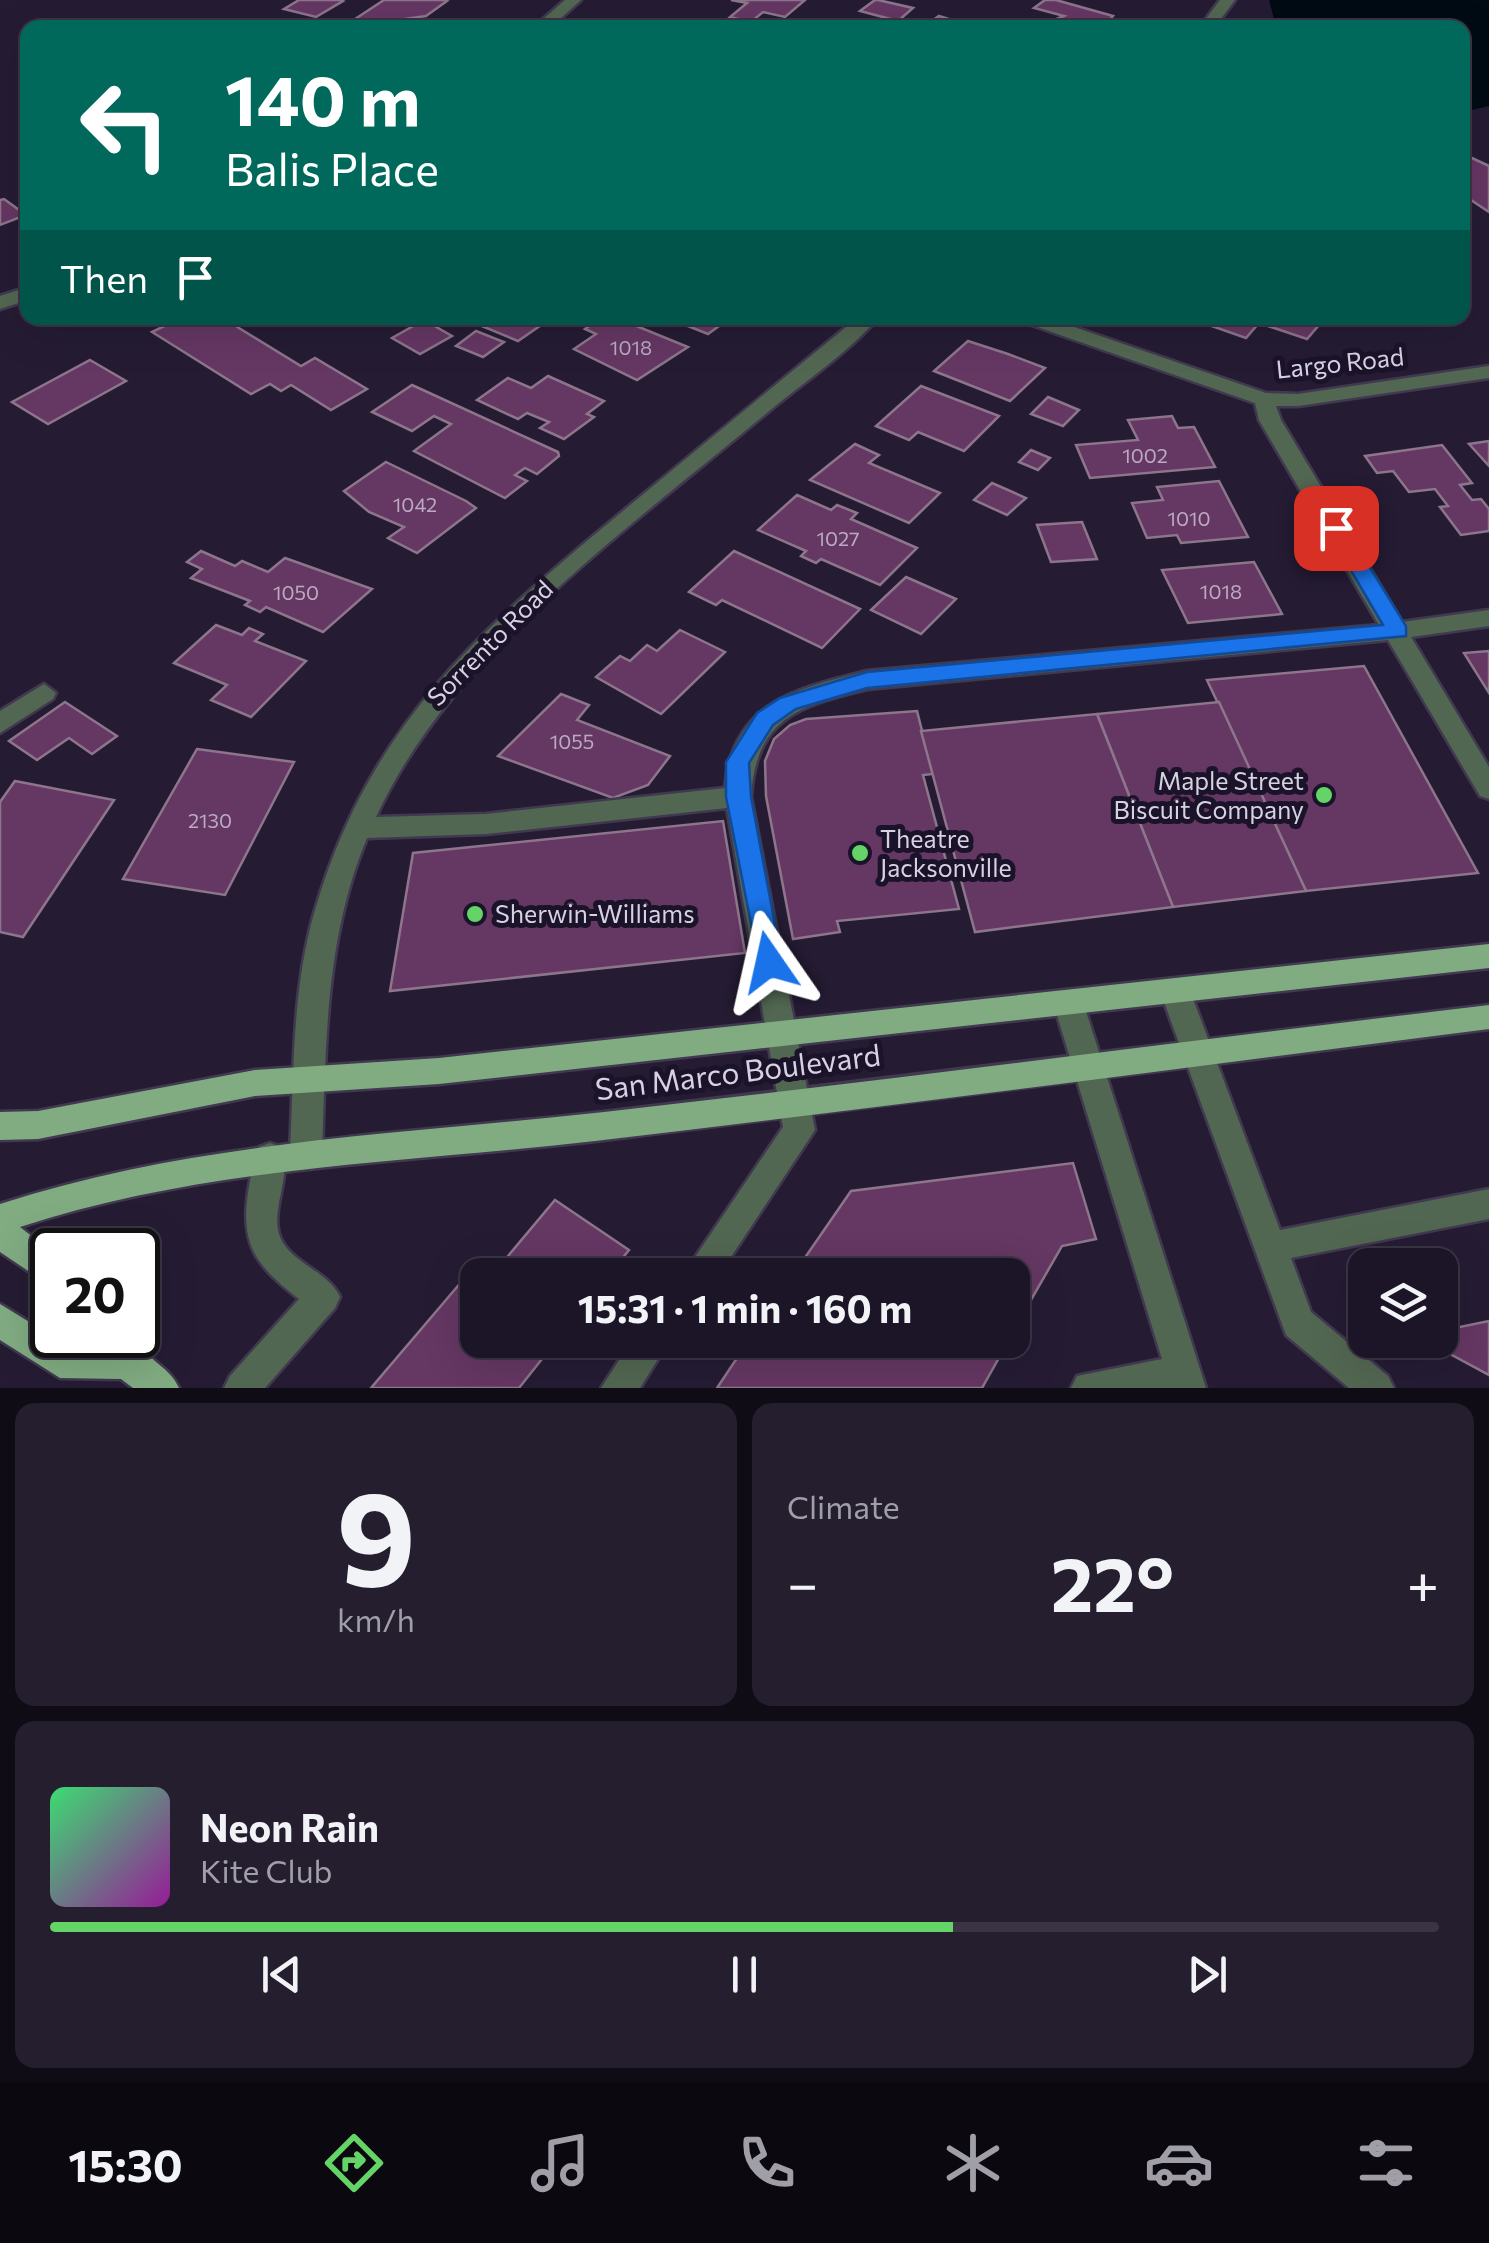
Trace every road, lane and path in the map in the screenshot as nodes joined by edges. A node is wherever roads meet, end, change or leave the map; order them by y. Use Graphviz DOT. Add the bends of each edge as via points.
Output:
graph roads {
  1 [pos="574,0"];
  2 [pos="1228,0"];
  3 [pos="550,20"];
  4 [pos="1212,20"];
  5 [pos="860,325"];
  6 [pos="1050,325"];
  7 [pos="1489,372"];
  8 [pos="1264,399"];
  9 [pos="1489,618"];
  10 [pos="1398,631"];
  11 [pos="44,693"];
  12 [pos="0,724"];
  13 [pos="1489,789"];
  14 [pos="738,797"];
  15 [pos="357,828"];
  16 [pos="1489,956"];
  17 [pos="1175,991"];
  18 [pos="1068,1002"];
  19 [pos="1489,1016"];
  20 [pos="782,1033"];
  21 [pos="1198,1052"];
  22 [pos="1087,1066"];
  23 [pos="310,1081"];
  24 [pos="796,1102"];
  25 [pos="0,1126"];
  26 [pos="306,1151"];
  27 [pos="270,1157"];
  28 [pos="1489,1204"];
  29 [pos="0,1219"];
  30 [pos="0,1232"];
  31 [pos="1270,1247"];
  32 [pos="30,1254"];
  33 [pos="712,1258"];
  34 [pos="0,1320"];
  35 [pos="30,1340"];
  36 [pos="132,1358"];
  37 [pos="640,1358"];
  38 [pos="1186,1381"];
  39 [pos="161,1388"];
  40 [pos="242,1388"];
  41 [pos="619,1388"];
  42 [pos="1089,1388"];
  43 [pos="1376,1388"];
  1 -- 3 [label="street"];
  2 -- 4 [label="street"];
  5 -- 15 [label="street, Sorrento Road" via="464,662 385,767"];
  6 -- 8 [label="street, Largo Road"];
  7 -- 8 [label="street, Largo Road" via="1298,400"];
  8 -- 10 [label="street" via="1270,420"];
  9 -- 10 [label="street"];
  10 -- 13 [label="street"];
  10 -- 14 [label="street" via="853,683 788,704 765,719 738,762"];
  11 -- 12 [label="street"];
  14 -- 15 [label="street" via="486,824"];
  14 -- 20 [label="street"];
  15 -- 23 [label="street, Sorrento Road" via="328,913"];
  16 -- 17 [label="main road, San Marco Boulevard"];
  17 -- 18 [label="main road, San Marco Boulevard"];
  17 -- 21 [label="street"];
  18 -- 20 [label="main road, San Marco Boulevard"];
  18 -- 22 [label="street"];
  19 -- 21 [label="main road, San Marco Boulevard"];
  20 -- 23 [label="main road, San Marco Boulevard"];
  20 -- 24 [label="street"];
  21 -- 22 [label="main road, San Marco Boulevard"];
  21 -- 31 [label="street"];
  22 -- 24 [label="main road, San Marco Boulevard"];
  22 -- 38 [label="street"];
  23 -- 25 [label="main road, San Marco Boulevard" via="254,1083 38,1125"];
  23 -- 26 [label="street, Sorrento Road"];
  24 -- 26 [label="main road, San Marco Boulevard" via="550,1132"];
  24 -- 33 [label="street" via="799,1130"];
  26 -- 27 [label="main road, San Marco Boulevard"];
  27 -- 29 [label="main road, San Marco Boulevard" via="65,1196"];
  27 -- 40 [label="street" via="259,1231 272,1258 323,1297"];
  28 -- 31 [label="street"];
  30 -- 32 [label="main road"];
  31 -- 43 [label="street" via="1298,1323"];
  34 -- 35 [label="main road"];
  36 -- 39 [label="main road"];
  37 -- 41 [label="street"];
  38 -- 42 [label="street"];
}
